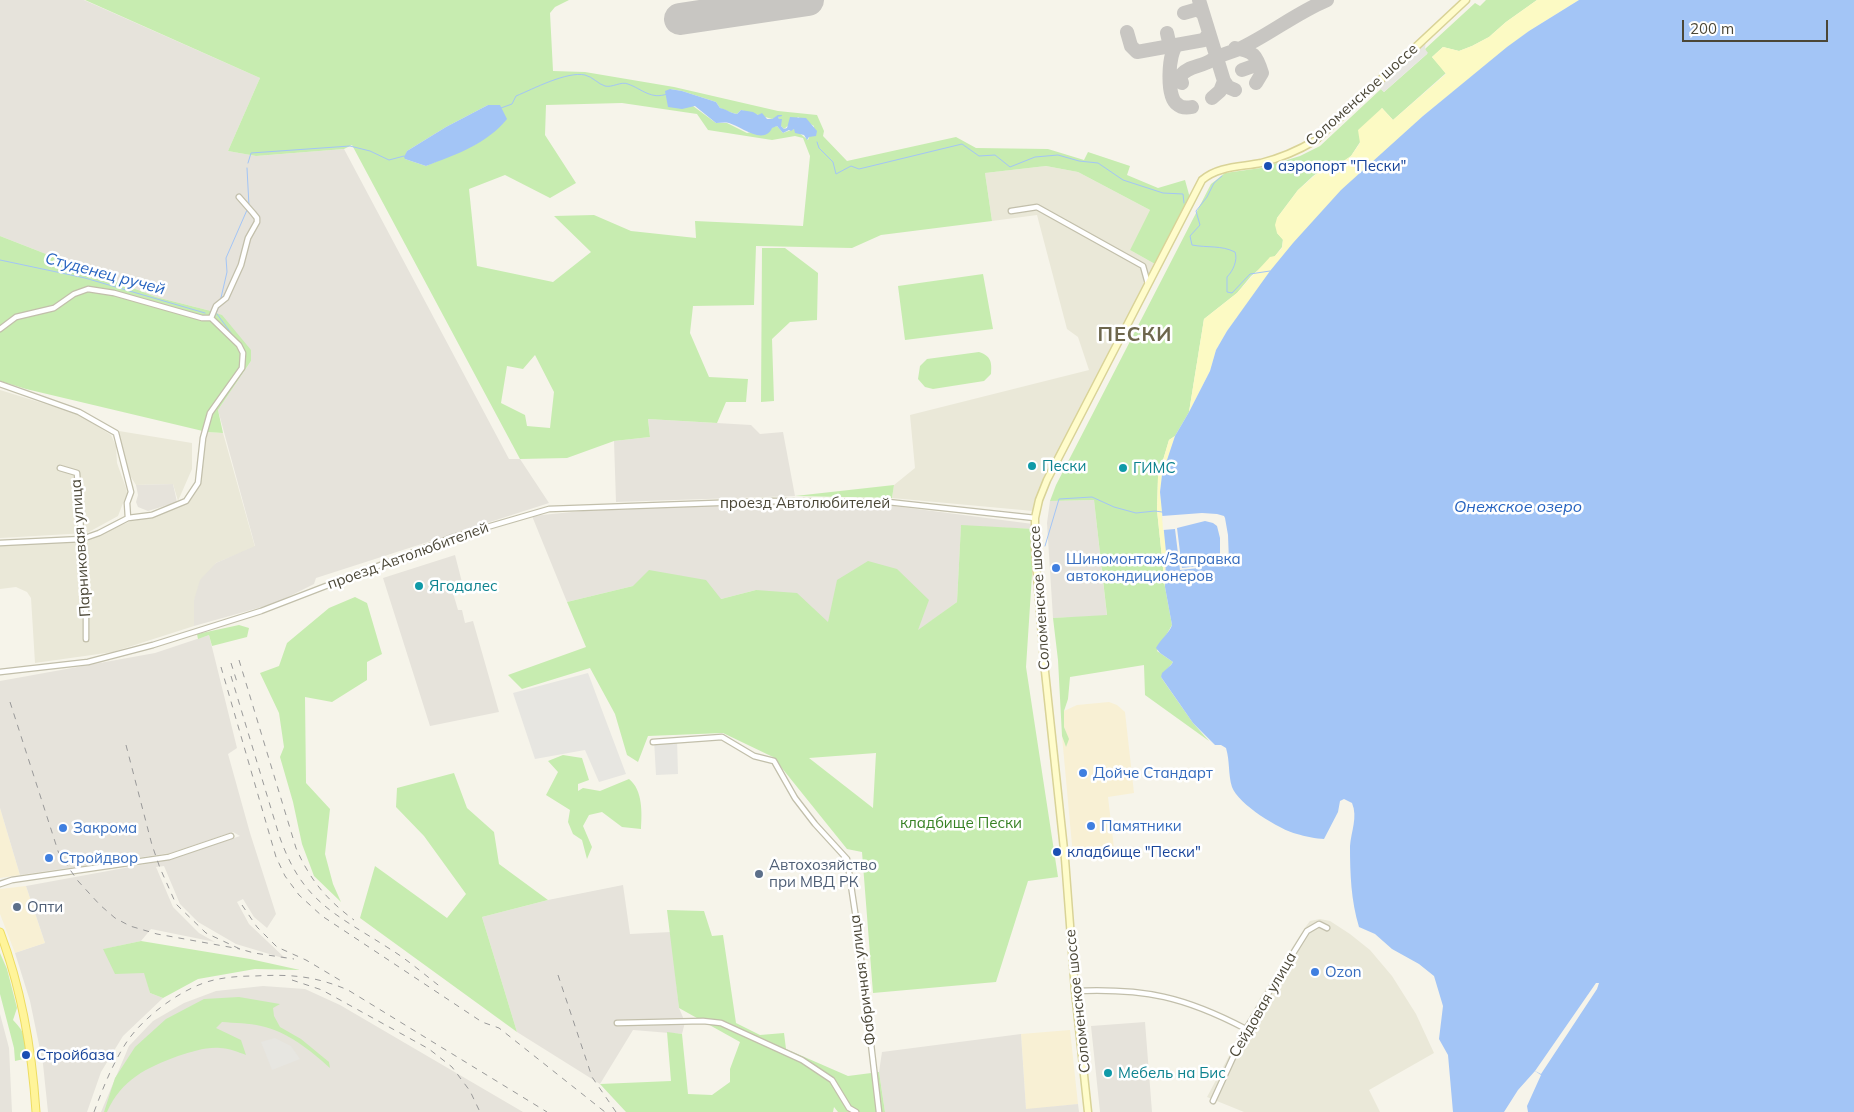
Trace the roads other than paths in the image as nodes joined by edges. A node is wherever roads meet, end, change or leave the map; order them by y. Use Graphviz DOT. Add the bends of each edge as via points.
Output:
graph roads {
  1 [pos="1466,0"];
  2 [pos="239,197"];
  3 [pos="1011,211"];
  4 [pos="1148,284"];
  5 [pos="211,318"];
  6 [pos="0,329"];
  7 [pos="0,384"];
  8 [pos="60,468"];
  9 [pos="128,518"];
  10 [pos="1035,518"];
  11 [pos="82,539"];
  12 [pos="0,543"];
  13 [pos="86,639"];
  14 [pos="0,672"];
  15 [pos="653,742"];
  16 [pos="231,836"];
  17 [pos="0,884"];
  18 [pos="1327,928"];
  19 [pos="0,932"];
  20 [pos="1076,991"];
  21 [pos="617,1023"];
  22 [pos="1246,1029"];
  23 [pos="1213,1101"];
  24 [pos="36,1112"];
  25 [pos="856,1112"];
  26 [pos="880,1112"];
  27 [pos="1088,1112"];
  1 -- 4 [label="main road, Соломенское шоссе" via="1316,140 1290,154 1210,173 1198,188"];
  2 -- 5 [label="street" via="257,222 226,298 216,306"];
  3 -- 4 [label="street" via="1038,208 1143,266"];
  4 -- 10 [label="main road, Соломенское шоссе" via="1047,480"];
  5 -- 6 [label="street" via="88,289 77,292 54,308 16,317"];
  5 -- 9 [label="street" via="239,345 243,353 242,368 210,413 203,438 198,483 186,501 152,515"];
  7 -- 9 [label="street" via="79,412 116,433 130,492"];
  8 -- 11 [label="street, Парниковая улица" via="77,473"];
  9 -- 11 [label="street"];
  10 -- 14 [label="street, проезд Автолюбителей" via="888,502 771,501 549,509 453,536 261,611 153,646 88,662"];
  10 -- 20 [label="main road, Соломенское шоссе" via="1044,662"];
  11 -- 12 [label="street"];
  11 -- 13 [label="street, Парниковая улица"];
  15 -- 26 [label="street, Фабричная улица" via="722,736 754,756 774,761 795,798 848,859"];
  16 -- 17 [label="street" via="169,857"];
  18 -- 22 [label="street, Сейдовая улица" via="1319,924 1307,931"];
  19 -- 24 [label="main road" via="15,974 27,1027"];
  20 -- 22 [label="street" via="1146,992 1214,1012"];
  20 -- 27 [label="main road, Соломенское шоссе"];
  21 -- 25 [label="street" via="721,1023 802,1060 832,1080 849,1108"];
  22 -- 23 [label="street, Сейдовая улица"];
}
